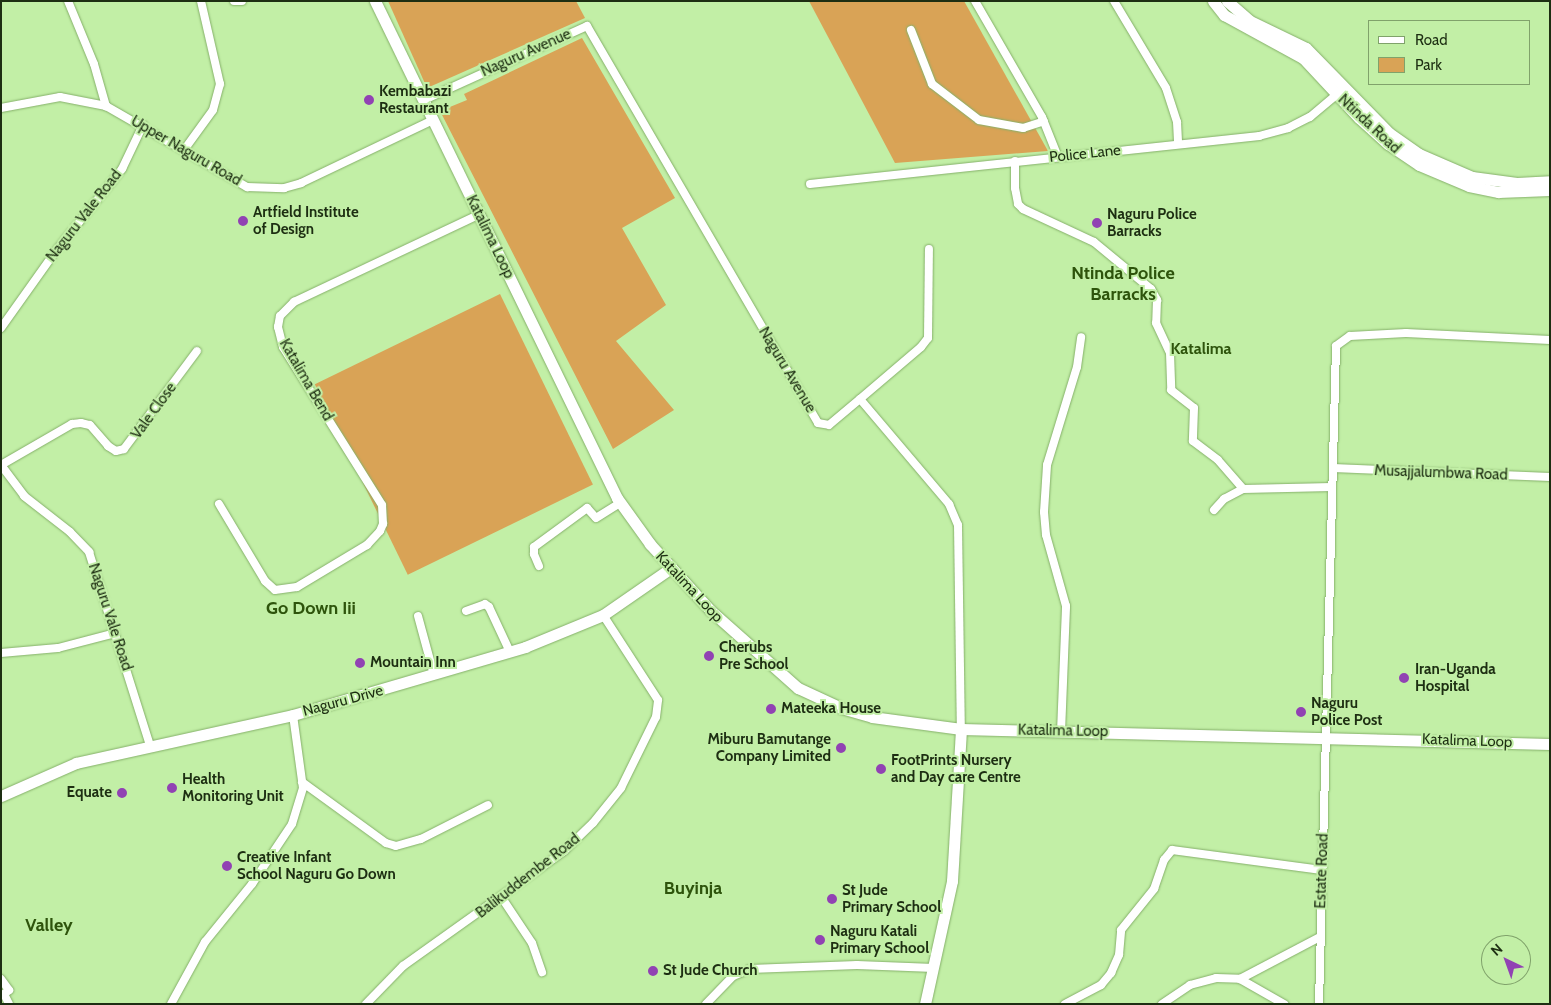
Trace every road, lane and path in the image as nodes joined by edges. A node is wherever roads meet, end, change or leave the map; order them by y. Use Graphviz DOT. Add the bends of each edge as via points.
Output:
graph roads {
  1 [pos="68,1"];
  2 [pos="201,1"];
  3 [pos="234,1"];
  4 [pos="242,1"];
  5 [pos="375,1"];
  6 [pos="975,1"];
  7 [pos="1114,1"];
  8 [pos="1213,1"];
  9 [pos="1227,1"];
  10 [pos="911,30"];
  11 [pos="1341,91"];
  12 [pos="424,100"];
  13 [pos="106,106"];
  14 [pos="1,108"];
  15 [pos="433,120"];
  16 [pos="1044,121"];
  17 [pos="143,125"];
  18 [pos="1178,144"];
  19 [pos="184,150"];
  20 [pos="1058,157"];
  21 [pos="1015,161"];
  22 [pos="1550,181"];
  23 [pos="810,184"];
  24 [pos="1550,190"];
  25 [pos="478,215"];
  26 [pos="928,249"];
  27 [pos="1,328"];
  28 [pos="1081,337"];
  29 [pos="1550,340"];
  30 [pos="197,351"];
  31 [pos="860,399"];
  32 [pos="1,465"];
  33 [pos="1333,468"];
  34 [pos="1550,477"];
  35 [pos="1332,487"];
  36 [pos="1243,489"];
  37 [pos="620,503"];
  38 [pos="219,504"];
  39 [pos="1214,510"];
  40 [pos="539,566"];
  41 [pos="671,568"];
  42 [pos="466,611"];
  43 [pos="603,615"];
  44 [pos="418,616"];
  45 [pos="115,633"];
  46 [pos="510,652"];
  47 [pos="1,653"];
  48 [pos="434,675"];
  49 [pos="293,715"];
  50 [pos="961,729"];
  51 [pos="1061,732"];
  52 [pos="1326,738"];
  53 [pos="150,744"];
  54 [pos="1550,744"];
  55 [pos="302,782"];
  56 [pos="1,796"];
  57 [pos="488,805"];
  58 [pos="1322,870"];
  59 [pos="502,898"];
  60 [pos="1320,936"];
  61 [pos="934,968"];
  62 [pos="542,972"];
  63 [pos="1,979"];
  64 [pos="1240,979"];
  65 [pos="9,1004"];
  66 [pos="172,1004"];
  67 [pos="366,1004"];
  68 [pos="706,1004"];
  69 [pos="925,1004"];
  70 [pos="1065,1004"];
  71 [pos="1162,1004"];
  72 [pos="1284,1004"];
  73 [pos="1319,1004"];
  1 -- 13 [label="street" via="94,64"];
  2 -- 19 [label="street" via="220,84 216,106"];
  3 -- 4 [label="street"];
  5 -- 12 [label="street, Katalima Loop"];
  6 -- 16 [label="street"];
  7 -- 18 [label="street" via="1166,88 1177,122"];
  8 -- 11 [label="street, Ntinda Road" via="1224,14 1303,58"];
  9 -- 11 [label="street, Ntinda Road" via="1250,21 1306,48"];
  10 -- 16 [label="street" via="932,84 979,120 1023,128"];
  11 -- 18 [label="street, Police Lane" via="1310,117 1288,128 1259,136"];
  11 -- 22 [label="street, Ntinda Road" via="1401,144 1439,164 1472,177 1499,182"];
  11 -- 24 [label="street, Ntinda Road" via="1388,144 1418,166 1469,186 1498,192"];
  12 -- 15 [label="street, Katalima Loop"];
  12 -- 31 [label="street, Naguru Avenue" via="587,26 818,423 829,425"];
  13 -- 14 [label="street, Upper Naguru Road" via="60,97"];
  13 -- 17 [label="street, Upper Naguru Road"];
  15 -- 19 [label="street, Upper Naguru Road" via="301,183 284,188 247,187"];
  15 -- 25 [label="street, Katalima Loop"];
  16 -- 20 [label="street"];
  17 -- 19 [label="street, Upper Naguru Road"];
  17 -- 27 [label="street, Naguru Vale Road" via="122,170 55,252"];
  18 -- 20 [label="street, Police Lane"];
  20 -- 21 [label="street, Police Lane"];
  21 -- 23 [label="street, Police Lane"];
  21 -- 36 [label="street" via="1015,188 1022,209 1094,242 1152,289 1157,300 1156,323 1170,353 1171,390 1194,408 1193,441 1218,460"];
  25 -- 37 [label="street, Katalima Loop"];
  25 -- 38 [label="street, Katalima Bend" via="294,302 280,316 278,327 283,347 382,506 384,514 380,531 367,545 297,587 276,590 265,581"];
  26 -- 31 [label="street" via="928,338"];
  28 -- 51 [label="street" via="1077,366 1047,465 1044,512 1046,535 1066,606"];
  29 -- 33 [label="street, Estate Road" via="1406,333 1345,338 1338,344 1336,353"];
  30 -- 32 [label="street, Vale Close" via="124,450 116,451 108,446 90,425 72,424"];
  31 -- 50 [label="street" via="949,504 956,517"];
  32 -- 45 [label="street, Naguru Vale Road" via="24,496 70,532 89,552"];
  33 -- 34 [label="street, Musajjalumbwa Road"];
  33 -- 35 [label="street, Estate Road"];
  35 -- 36 [label="street"];
  35 -- 52 [label="street, Estate Road"];
  36 -- 39 [label="street" via="1224,499"];
  37 -- 40 [label="street" via="596,518 586,508 534,546"];
  37 -- 41 [label="street, Katalima Loop"];
  41 -- 43 [label="street, Naguru Drive"];
  41 -- 50 [label="street, Katalima Loop" via="746,645 798,688 842,708 872,717"];
  42 -- 46 [label="street" via="485,604 490,607"];
  43 -- 46 [label="street, Naguru Drive" via="573,630"];
  43 -- 59 [label="street, Balikuddembe Road" via="655,692 656,716 621,788 608,806 564,851"];
  44 -- 48 [label="street"];
  45 -- 47 [label="street" via="58,648"];
  45 -- 53 [label="street, Naguru Vale Road"];
  46 -- 48 [label="street, Naguru Drive"];
  48 -- 49 [label="street, Naguru Drive"];
  49 -- 53 [label="street, Naguru Drive"];
  49 -- 55 [label="street"];
  50 -- 51 [label="street, Katalima Loop"];
  50 -- 61 [label="street" via="952,881"];
  51 -- 52 [label="street, Katalima Loop"];
  52 -- 54 [label="street, Katalima Loop"];
  52 -- 58 [label="street, Estate Road"];
  53 -- 56 [label="street, Naguru Drive" via="76,763"];
  55 -- 57 [label="street" via="386,843 396,846 421,839"];
  55 -- 66 [label="street" via="301,800 292,824 252,884 205,942"];
  58 -- 60 [label="street, Estate Road"];
  58 -- 70 [label="street" via="1172,850 1164,860 1154,889 1121,930 1119,955 1111,973 1101,985"];
  59 -- 62 [label="street" via="535,949"];
  59 -- 67 [label="street, Balikuddembe Road" via="403,966"];
  60 -- 64 [label="street"];
  60 -- 73 [label="street, Estate Road"];
  61 -- 68 [label="street" via="857,965 750,969 733,976"];
  61 -- 69 [label="street"];
  63 -- 65 [label="street" via="9,990 4,994"];
  64 -- 71 [label="street" via="1203,981"];
  64 -- 72 [label="street"];
}
